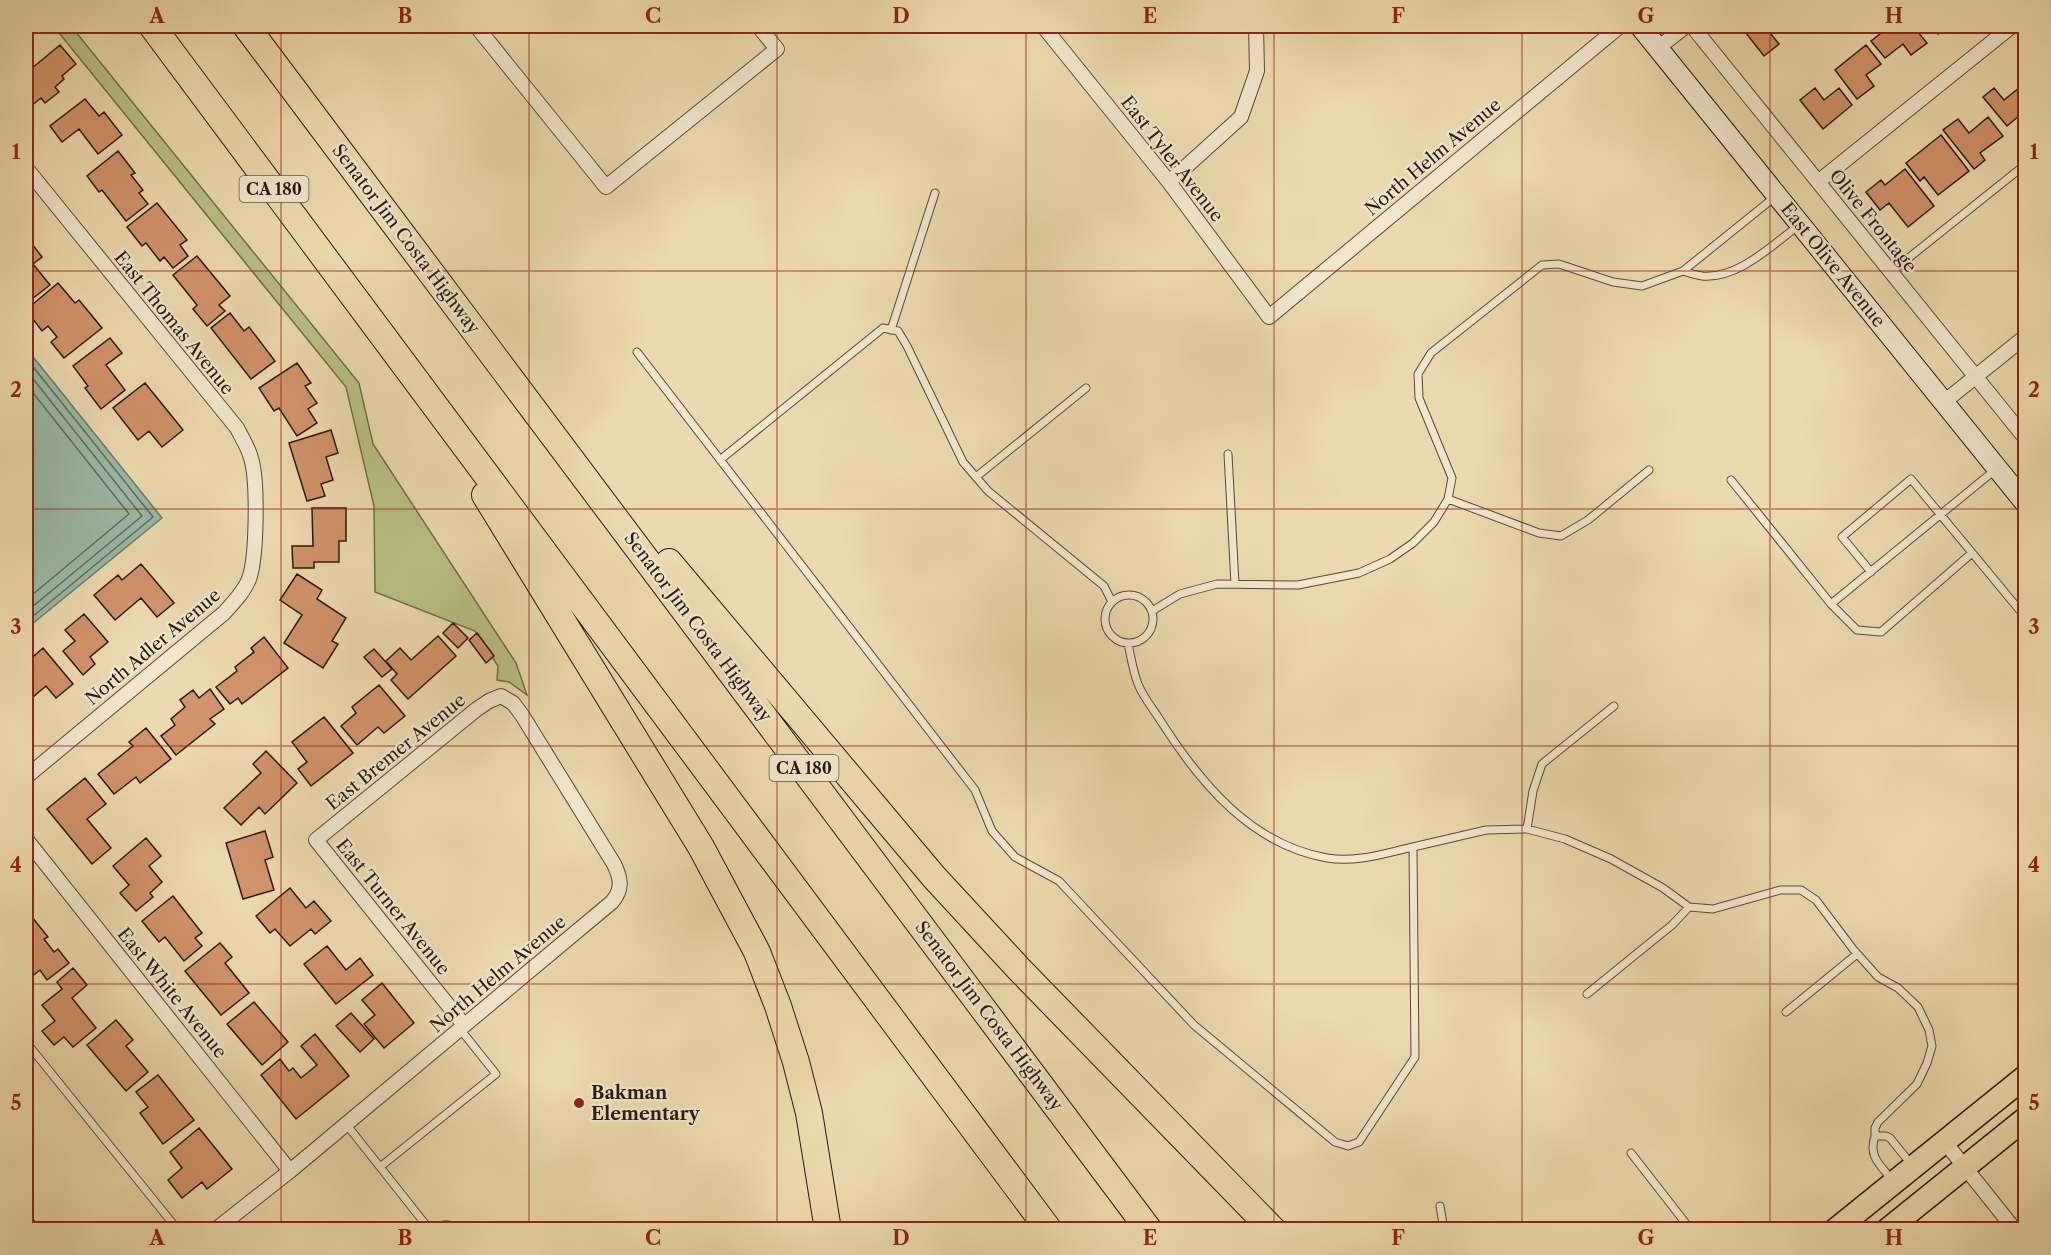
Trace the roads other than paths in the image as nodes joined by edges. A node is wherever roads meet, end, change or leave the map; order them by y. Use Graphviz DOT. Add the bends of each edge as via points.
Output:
graph roads {
  1 [pos="152,26"];
  2 [pos="246,26"];
  3 [pos="476,26"];
  4 [pos="758,26"];
  5 [pos="1044,26"];
  6 [pos="1256,26"];
  7 [pos="1620,26"];
  8 [pos="1640,26"];
  9 [pos="1686,26"];
  10 [pos="1692,26"];
  11 [pos="2012,26"];
  12 [pos="1659,48"];
  13 [pos="2025,164"];
  14 [pos="26,168"];
  15 [pos="1818,182"];
  16 [pos="1169,183"];
  17 [pos="935,193"];
  18 [pos="1777,195"];
  19 [pos="1800,224"];
  20 [pos="1683,271"];
  21 [pos="1891,272"];
  22 [pos="458,308"];
  23 [pos="1269,317"];
  24 [pos="891,330"];
  25 [pos="2025,336"];
  26 [pos="396,352"];
  27 [pos="637,352"];
  28 [pos="1976,377"];
  29 [pos="1086,388"];
  30 [pos="1944,402"];
  31 [pos="2025,439"];
  32 [pos="1228,454"];
  33 [pos="720,460"];
  34 [pos="1997,469"];
  35 [pos="1649,470"];
  36 [pos="976,477"];
  37 [pos="1731,480"];
  38 [pos="1448,499"];
  39 [pos="2025,504"];
  40 [pos="1941,515"];
  41 [pos="254,517"];
  42 [pos="1972,553"];
  43 [pos="1871,572"];
  44 [pos="1235,584"];
  45 [pos="1112,602"];
  46 [pos="1831,604"];
  47 [pos="1152,611"];
  48 [pos="2025,618"];
  49 [pos="1128,644"];
  50 [pos="501,696"];
  51 [pos="1614,706"];
  52 [pos="26,777"];
  53 [pos="1527,829"];
  54 [pos="26,839"];
  55 [pos="316,840"];
  56 [pos="1413,847"];
  57 [pos="1689,907"];
  58 [pos="1857,954"];
  59 [pos="1587,994"];
  60 [pos="1786,1012"];
  61 [pos="462,1027"];
  62 [pos="26,1042"];
  63 [pos="2025,1076"];
  64 [pos="2025,1118"];
  65 [pos="346,1124"];
  66 [pos="1875,1136"];
  67 [pos="1944,1141"];
  68 [pos="1631,1153"];
  69 [pos="1913,1166"];
  70 [pos="380,1167"];
  71 [pos="1964,1167"];
  72 [pos="290,1171"];
  73 [pos="1894,1182"];
  74 [pos="1440,1206"];
  75 [pos="178,1230"];
  76 [pos="215,1230"];
  77 [pos="431,1230"];
  78 [pos="459,1230"];
  79 [pos="828,1230"];
  80 [pos="1049,1230"];
  81 [pos="1149,1230"];
  82 [pos="1273,1230"];
  83 [pos="1444,1230"];
  84 [pos="1691,1230"];
  85 [pos="1835,1230"];
  86 [pos="1887,1230"];
  87 [pos="2015,1230"];
  1 -- 26 [label="highway, CA 180"];
  2 -- 22 [label="highway, Senator Jim Costa Highway / CA 180"];
  3 -- 4 [label="street" via="606,188 777,50"];
  5 -- 16 [label="street, East Tyler Avenue"];
  6 -- 16 [label="street" via="1257,70 1241,117"];
  7 -- 23 [label="street, North Helm Avenue"];
  8 -- 12 [label="main road, East Olive Avenue"];
  9 -- 12 [label="street"];
  10 -- 15 [label="street, Olive Frontage"];
  11 -- 15 [label="street"];
  12 -- 18 [label="main road, East Olive Avenue"];
  13 -- 21 [label="lane"];
  14 -- 41 [label="street, East Thomas Avenue" via="237,428 254,473"];
  15 -- 21 [label="street, Olive Frontage"];
  16 -- 23 [label="street, East Tyler Avenue"];
  17 -- 24 [label="lane"];
  18 -- 19 [label="main road, East Olive Avenue"];
  18 -- 20 [label="lane"];
  19 -- 20 [label="lane" via="1734,270 1701,276"];
  19 -- 30 [label="main road, East Olive Avenue"];
  20 -- 38 [label="lane" via="1642,286 1613,282 1559,264 1542,265 1431,353 1418,374 1419,398 1452,478"];
  21 -- 28 [label="street, Olive Frontage"];
  22 -- 81 [label="highway, Senator Jim Costa Highway / CA 180"];
  22 -- 82 [label="highway" via="934,877"];
  24 -- 33 [label="lane" via="883,328"];
  24 -- 36 [label="lane" via="898,331 907,346 963,462"];
  25 -- 28 [label="street"];
  26 -- 79 [label="highway" via="701,847 757,952 798,1072"];
  26 -- 80 [label="highway, CA 180"];
  27 -- 33 [label="lane"];
  28 -- 30 [label="street"];
  28 -- 31 [label="street, Olive Frontage"];
  29 -- 36 [label="lane"];
  30 -- 34 [label="main road, East Olive Avenue"];
  32 -- 44 [label="lane"];
  33 -- 56 [label="lane" via="975,790 992,831 1016,858 1059,881 1194,1025 1335,1142 1348,1146 1359,1142 1415,1057"];
  34 -- 39 [label="main road, East Olive Avenue"];
  34 -- 40 [label="lane"];
  35 -- 38 [label="lane" via="1588,520 1561,536 1539,533"];
  36 -- 45 [label="lane" via="1104,586"];
  37 -- 46 [label="lane"];
  38 -- 44 [label="lane" via="1434,522 1413,543 1359,573 1298,585"];
  40 -- 42 [label="lane"];
  40 -- 43 [label="lane"];
  40 -- 43 [label="lane" via="1911,479 1842,537"];
  41 -- 52 [label="street, North Adler Avenue" via="253,560 248,580 224,613"];
  42 -- 46 [label="lane" via="1881,632 1857,630"];
  42 -- 48 [label="lane"];
  43 -- 46 [label="lane"];
  44 -- 47 [label="lane" via="1217,584 1180,594"];
  45 -- 47 [label="lane" via="1134,596"];
  45 -- 49 [label="lane" via="1105,616 1108,632"];
  47 -- 49 [label="lane" via="1148,634"];
  49 -- 56 [label="lane" via="1138,685 1184,756 1223,802 1272,840 1328,858 1358,859"];
  50 -- 55 [label="street, East Bremer Avenue" via="477,709"];
  50 -- 61 [label="street, North Helm Avenue" via="522,715 614,864 621,885 612,902"];
  51 -- 53 [label="lane" via="1542,764"];
  53 -- 56 [label="lane" via="1486,830"];
  53 -- 57 [label="lane" via="1564,839 1611,859"];
  54 -- 72 [label="street, East White Avenue"];
  55 -- 61 [label="street, East Turner Avenue"];
  57 -- 58 [label="lane" via="1713,909 1780,890 1801,890 1816,900"];
  57 -- 59 [label="lane"];
  58 -- 60 [label="lane"];
  58 -- 66 [label="lane" via="1878,977 1898,988 1917,1007 1932,1046 1917,1084 1878,1122"];
  61 -- 65 [label="street, North Helm Avenue"];
  61 -- 70 [label="lane" via="496,1074"];
  62 -- 75 [label="lane"];
  63 -- 67 [label="main road"];
  64 -- 71 [label="main road"];
  65 -- 70 [label="lane"];
  65 -- 72 [label="street, North Helm Avenue"];
  66 -- 69 [label="lane" via="1890,1138"];
  66 -- 73 [label="lane" via="1872,1153"];
  67 -- 69 [label="main road"];
  67 -- 71 [label="street"];
  68 -- 84 [label="lane"];
  69 -- 73 [label="main road"];
  70 -- 77 [label="lane"];
  71 -- 86 [label="main road"];
  71 -- 87 [label="street"];
  72 -- 76 [label="street, North Helm Avenue"];
  73 -- 85 [label="main road"];
  74 -- 83 [label="lane"];
  77 -- 78 [label="lane" via="450,1225"];
}
